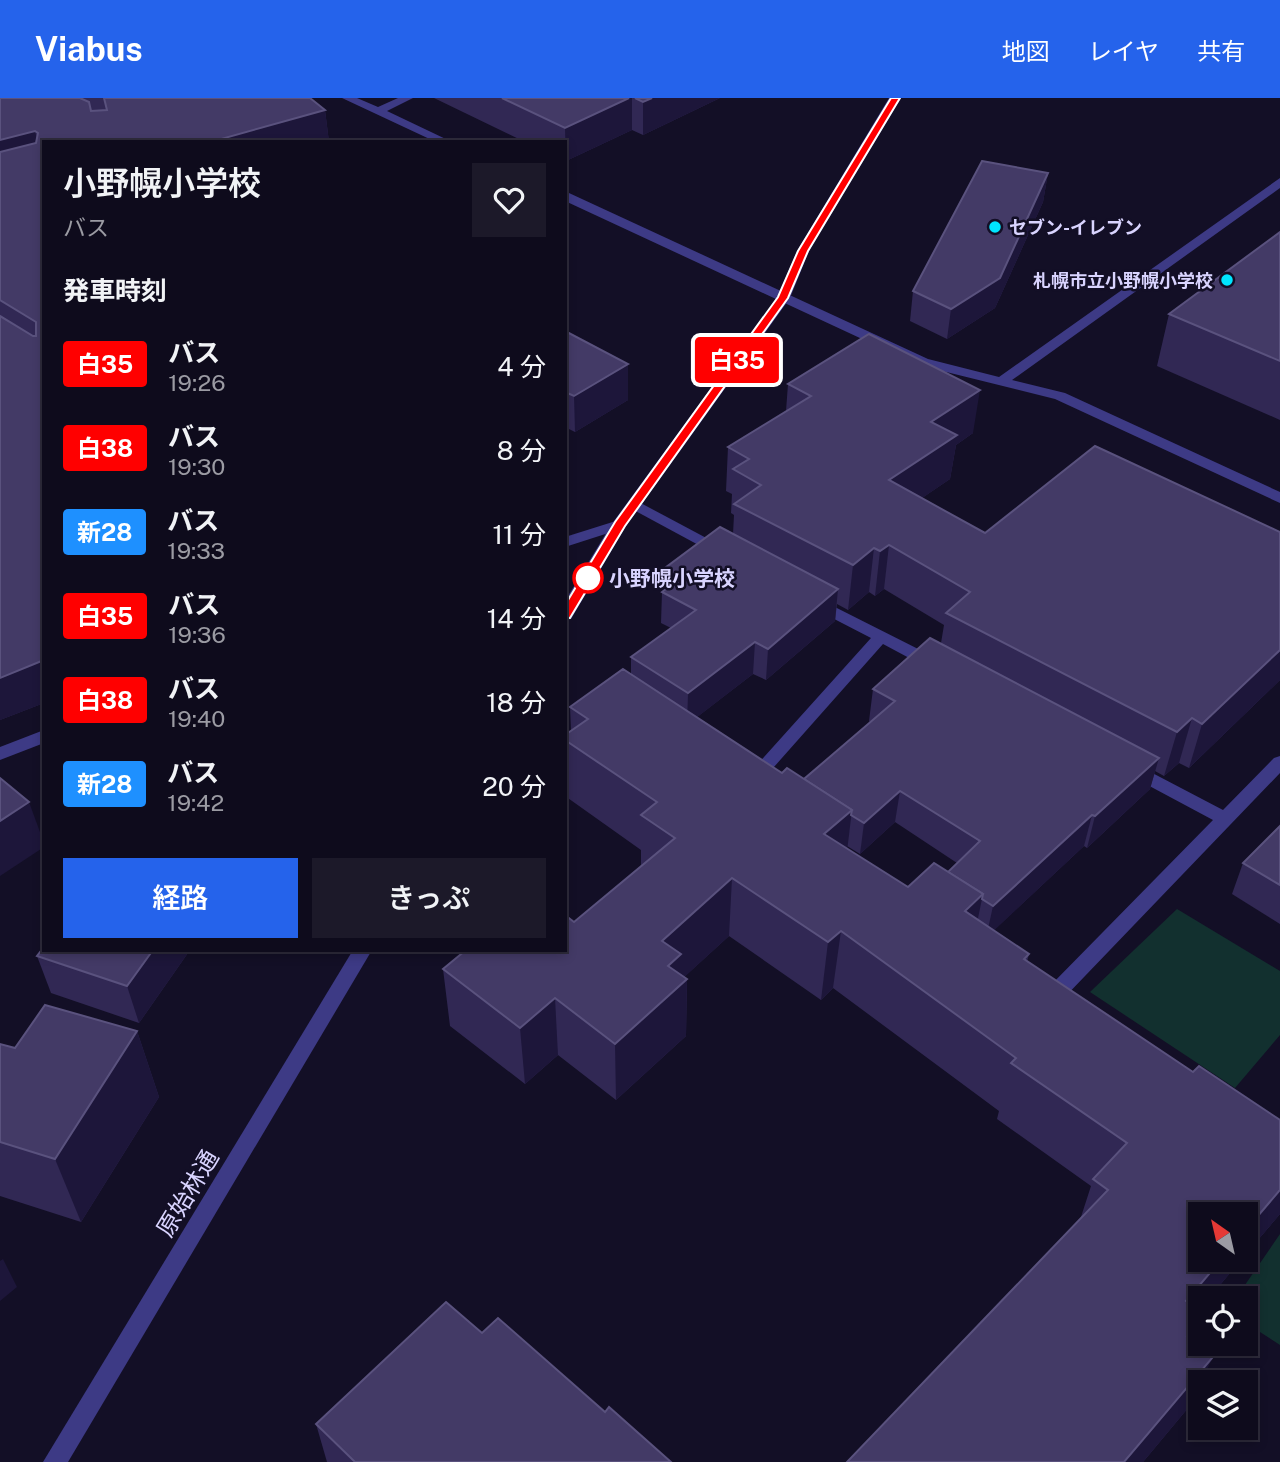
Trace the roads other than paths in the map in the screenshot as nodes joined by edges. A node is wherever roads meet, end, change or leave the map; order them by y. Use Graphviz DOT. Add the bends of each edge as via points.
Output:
graph roads {
  1 [pos="348,98"];
  2 [pos="408,98"];
  3 [pos="895,98"];
  4 [pos="379,111"];
  5 [pos="442,140"];
  6 [pos="1280,182"];
  7 [pos="567,197"];
  8 [pos="783,298"];
  9 [pos="1002,381"];
  10 [pos="1280,498"];
  11 [pos="635,505"];
  12 [pos="619,525"];
  13 [pos="567,541"];
  14 [pos="734,558"];
  15 [pos="807,597"];
  16 [pos="567,612"];
  17 [pos="881,637"];
  18 [pos="943,669"];
  19 [pos="42,737"];
  20 [pos="0,754"];
  21 [pos="1114,760"];
  22 [pos="1280,762"];
  23 [pos="756,797"];
  24 [pos="1224,818"];
  25 [pos="362,952"];
  26 [pos="1054,995"];
  27 [pos="55,1462"];
  1 -- 4 [label="street"];
  2 -- 4 [label="street"];
  3 -- 8 [label="street" via="803,251"];
  4 -- 5 [label="street"];
  6 -- 9 [label="street"];
  7 -- 8 [label="street"];
  8 -- 9 [label="street" via="923,362"];
  8 -- 11 [label="street"];
  9 -- 10 [label="street" via="1060,396"];
  11 -- 12 [label="street"];
  11 -- 14 [label="street"];
  12 -- 13 [label="street"];
  12 -- 16 [label="street"];
  15 -- 17 [label="street"];
  17 -- 18 [label="street"];
  17 -- 23 [label="street" via="744,790"];
  19 -- 20 [label="street"];
  21 -- 24 [label="street"];
  22 -- 24 [label="street"];
  24 -- 26 [label="street"];
  25 -- 27 [label="street, 原始林通"];
}
